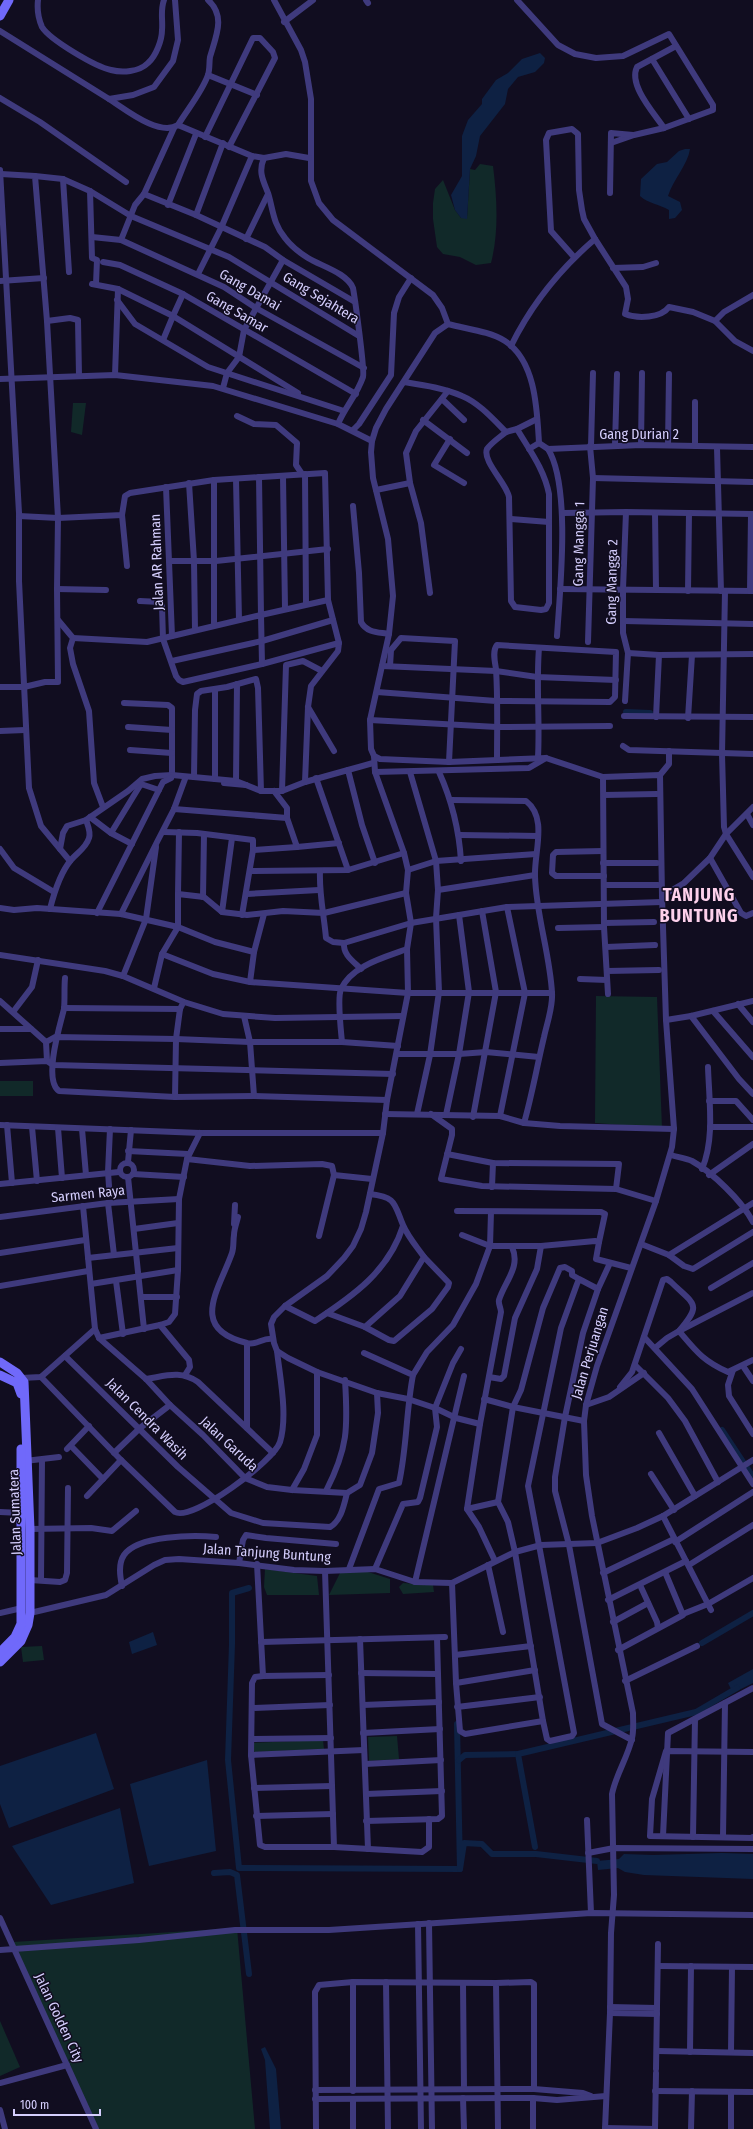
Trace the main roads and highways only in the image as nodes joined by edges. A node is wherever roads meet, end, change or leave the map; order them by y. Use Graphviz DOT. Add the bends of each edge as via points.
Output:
graph roads {
  1 [pos="9,0"];
  2 [pos="0,16"];
  3 [pos="0,1362"];
  4 [pos="0,1375"];
  5 [pos="25,1461"];
  6 [pos="26,1610"];
  7 [pos="0,1652"];
  8 [pos="0,1662"];
  1 -- 2 [label="main road"];
  3 -- 5 [label="main road, Jalan Sumatera" via="24,1382"];
  4 -- 5 [label="main road, Jalan Sumatera" via="19,1386"];
  5 -- 6 [label="main road, Jalan Sumatera" via="21,1513"];
  5 -- 6 [label="main road, Jalan Sumatera" via="30,1529 30,1580"];
  6 -- 7 [label="main road, Jalan Sumatera" via="19,1631"];
  6 -- 8 [label="main road, Jalan Sumatera" via="28,1625 21,1641"];
}
